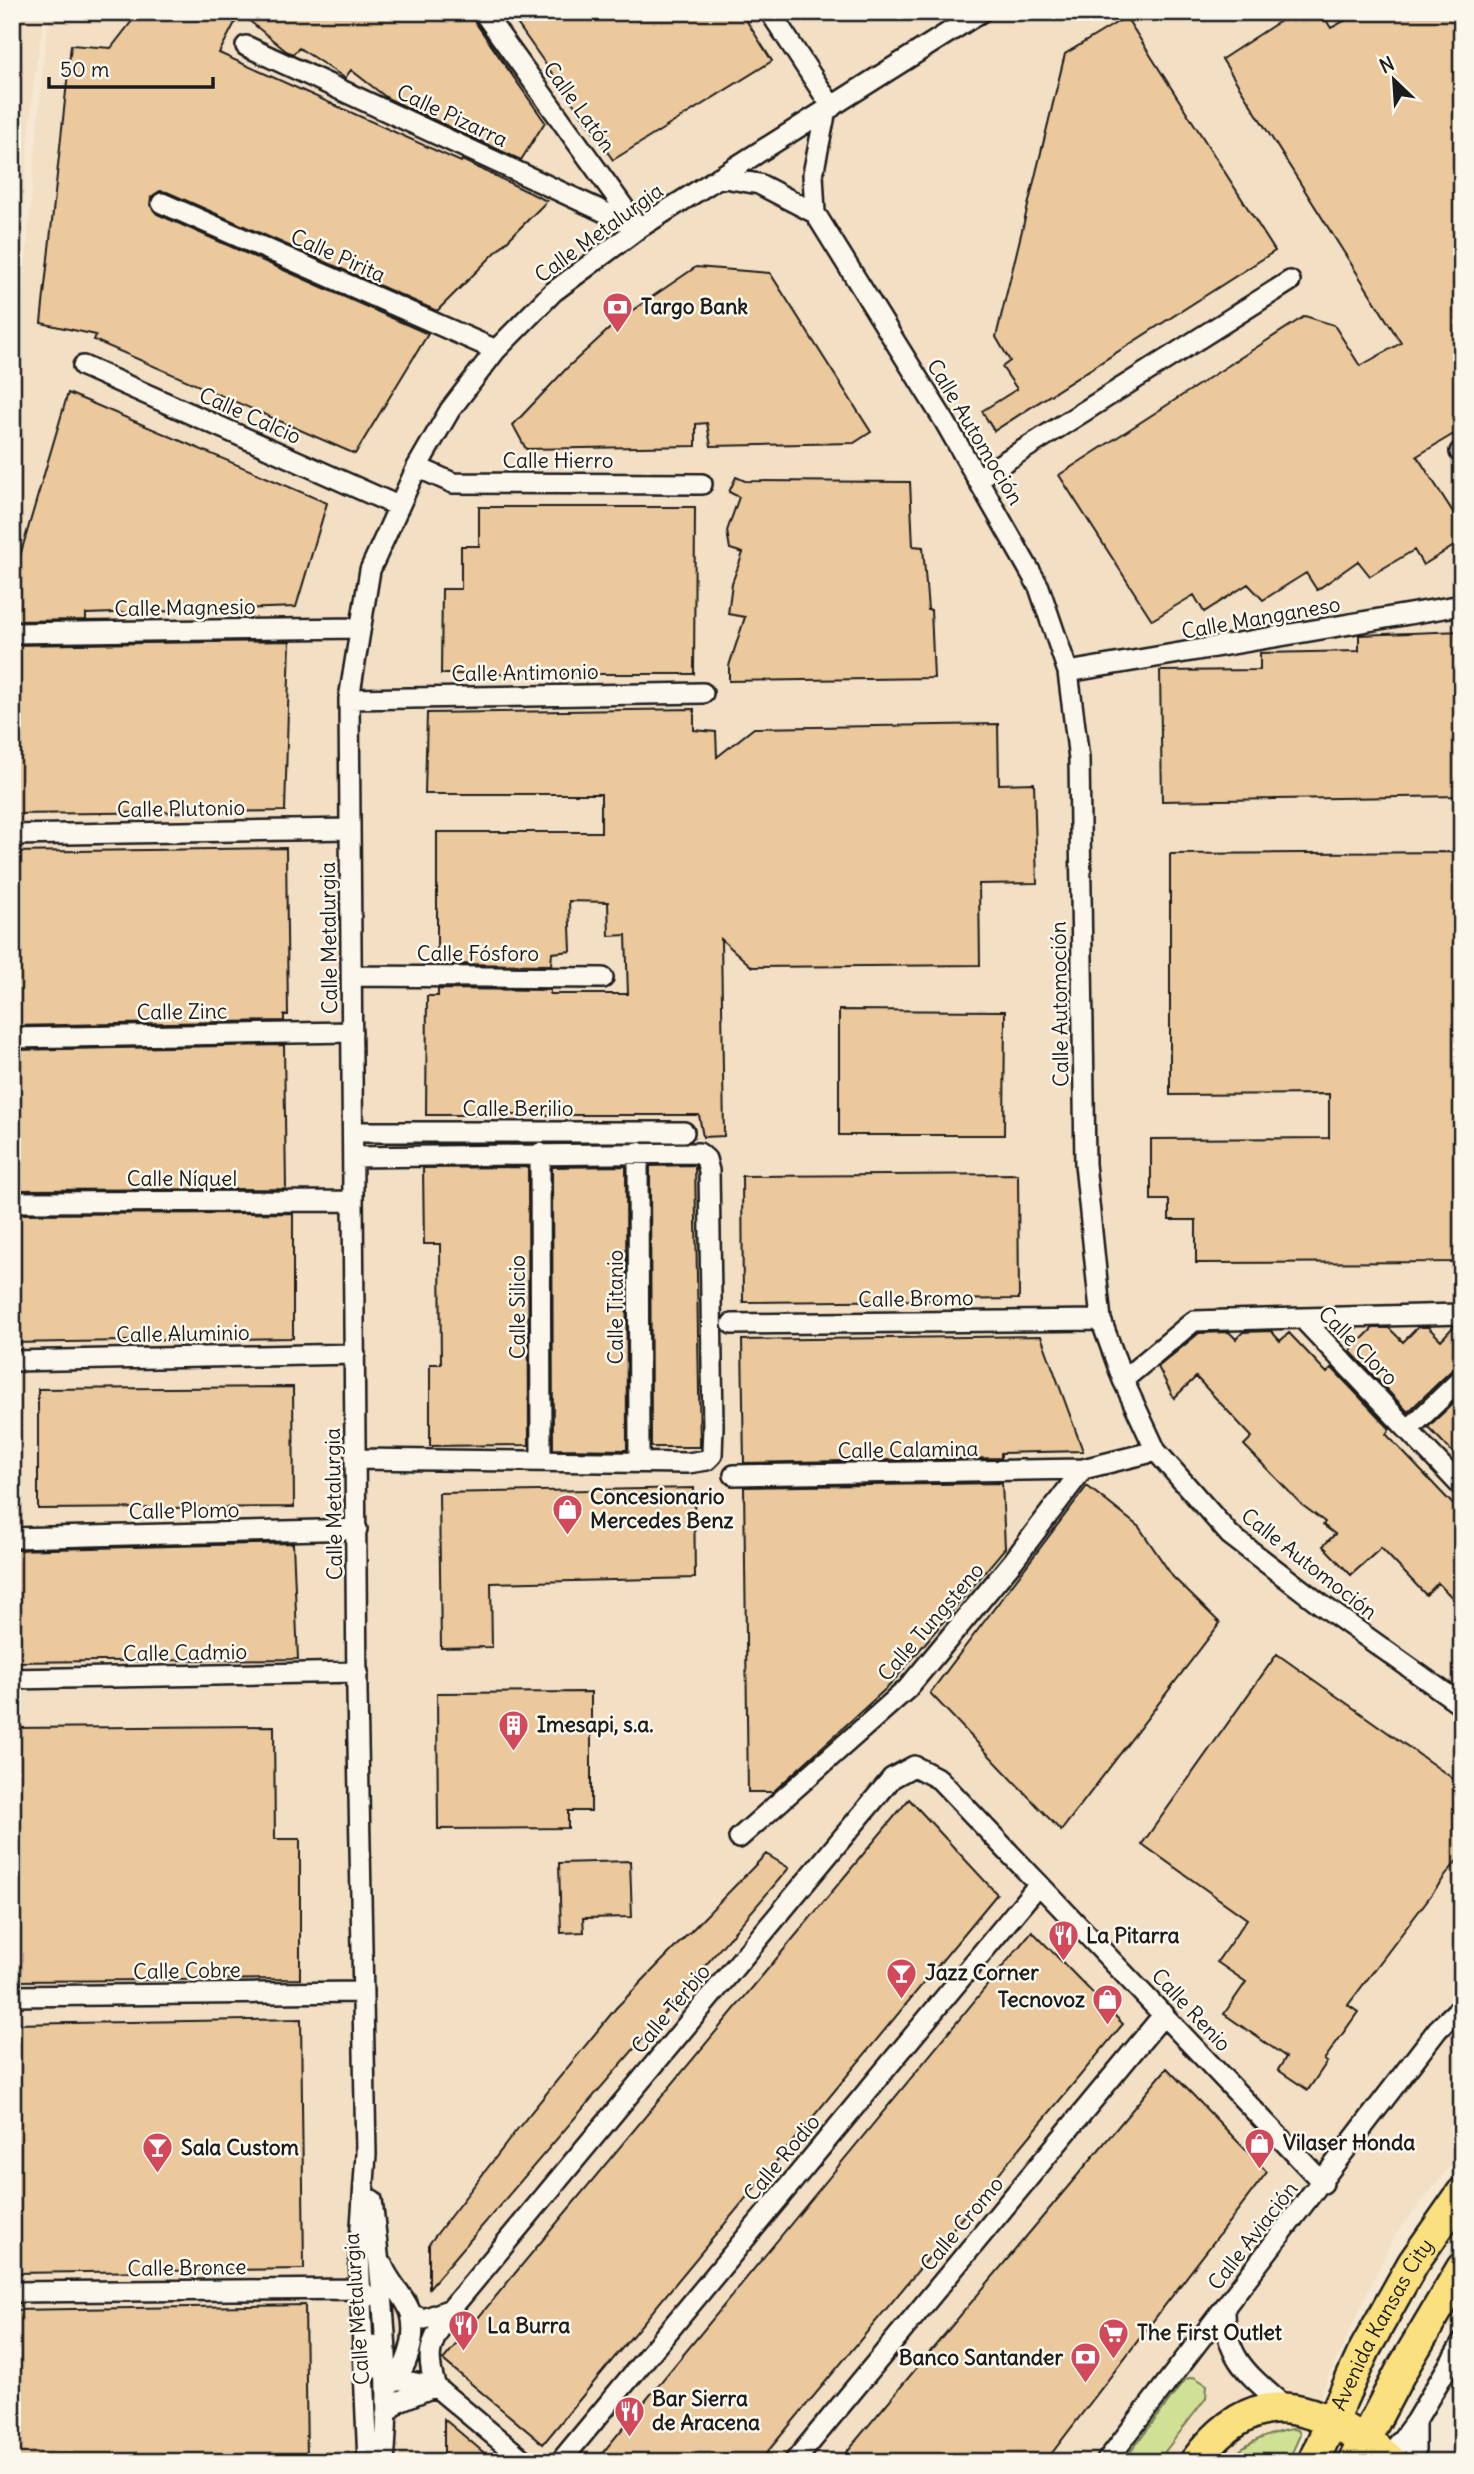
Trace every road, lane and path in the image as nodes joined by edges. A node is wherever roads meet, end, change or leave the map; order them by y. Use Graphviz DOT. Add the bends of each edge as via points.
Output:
graph roads {
  1 [pos="483,12"];
  2 [pos="770,12"];
  3 [pos="981,12"];
  4 [pos="246,46"];
  5 [pos="829,109"];
  6 [pos="792,132"];
  7 [pos="813,174"];
  8 [pos="719,177"];
  9 [pos="162,203"];
  10 [pos="814,213"];
  11 [pos="639,228"];
  12 [pos="1290,281"];
  13 [pos="496,350"];
  14 [pos="83,366"];
  15 [pos="417,467"];
  16 [pos="977,479"];
  17 [pos="702,484"];
  18 [pos="398,506"];
  19 [pos="1462,606"];
  20 [pos="358,628"];
  21 [pos="12,633"];
  22 [pos="1068,672"];
  23 [pos="703,693"];
  24 [pos="349,699"];
  25 [pos="350,829"];
  26 [pos="12,835"];
  27 [pos="352,976"];
  28 [pos="603,978"];
  29 [pos="352,1032"];
  30 [pos="12,1038"];
  31 [pos="353,1132"];
  32 [pos="684,1132"];
  33 [pos="638,1152"];
  34 [pos="540,1153"];
  35 [pos="353,1157"];
  36 [pos="353,1201"];
  37 [pos="12,1202"];
  38 [pos="1462,1314"];
  39 [pos="1302,1318"];
  40 [pos="1101,1320"];
  41 [pos="732,1324"];
  42 [pos="355,1354"];
  43 [pos="12,1361"];
  44 [pos="1462,1378"];
  45 [pos="1123,1380"];
  46 [pos="1408,1430"];
  47 [pos="1156,1451"];
  48 [pos="356,1459"];
  49 [pos="541,1460"];
  50 [pos="639,1462"];
  51 [pos="1083,1469"];
  52 [pos="734,1475"];
  53 [pos="1462,1487"];
  54 [pos="357,1529"];
  55 [pos="12,1538"];
  56 [pos="358,1672"];
  57 [pos="12,1679"];
  58 [pos="1462,1705"];
  59 [pos="939,1779"];
  60 [pos="739,1838"];
  61 [pos="1039,1884"];
  62 [pos="363,1992"];
  63 [pos="12,1996"];
  64 [pos="1462,2006"];
  65 [pos="1164,2014"];
  66 [pos="366,2154"];
  67 [pos="1322,2182"];
  68 [pos="1462,2193"];
  69 [pos="378,2255"];
  70 [pos="1462,2269"];
  71 [pos="361,2289"];
  72 [pos="12,2292"];
  73 [pos="451,2309"];
  74 [pos="1225,2310"];
  75 [pos="411,2314"];
  76 [pos="1462,2343"];
  77 [pos="389,2380"];
  78 [pos="436,2387"];
  79 [pos="1285,2407"];
  80 [pos="386,2415"];
  81 [pos="1332,2421"];
  82 [pos="1383,2457"];
  83 [pos="368,2462"];
  84 [pos="384,2462"];
  85 [pos="526,2462"];
  86 [pos="560,2462"];
  87 [pos="794,2462"];
  88 [pos="1106,2462"];
  89 [pos="1195,2462"];
  90 [pos="1313,2462"];
  1 -- 11 [label="street, Calle Latón"];
  2 -- 5 [label="street"];
  3 -- 5 [label="street, Calle Metalurgia"];
  4 -- 11 [label="street, Calle Pizarra"];
  5 -- 6 [label="street, Calle Metalurgia"];
  5 -- 7 [label="street"];
  6 -- 7 [label="street" via="804,141"];
  6 -- 8 [label="street, Calle Metalurgia"];
  7 -- 10 [label="street"];
  8 -- 10 [label="street" via="759,184"];
  8 -- 11 [label="street, Calle Metalurgia"];
  9 -- 13 [label="street, Calle Pirita"];
  10 -- 16 [label="street, Calle Automoción"];
  11 -- 13 [label="street, Calle Metalurgia" via="552,292"];
  12 -- 16 [label="street"];
  13 -- 15 [label="street, Calle Metalurgia" via="450,410"];
  14 -- 18 [label="street, Calle Calcio"];
  15 -- 17 [label="street, Calle Hierro" via="453,483"];
  15 -- 18 [label="street, Calle Metalurgia"];
  16 -- 22 [label="street, Calle Automoción" via="1039,587"];
  18 -- 20 [label="street, Calle Metalurgia" via="370,570"];
  19 -- 22 [label="street, Calle Manganeso"];
  20 -- 21 [label="street, Calle Magnesio"];
  20 -- 24 [label="street, Calle Metalurgia"];
  22 -- 40 [label="street, Calle Automoción" via="1079,759 1085,1164"];
  23 -- 24 [label="street, Calle Antimonio"];
  24 -- 25 [label="street, Calle Metalurgia"];
  25 -- 26 [label="street, Calle Plutonio"];
  25 -- 27 [label="street, Calle Metalurgia"];
  27 -- 28 [label="street, Calle Fósforo"];
  27 -- 29 [label="street, Calle Metalurgia"];
  29 -- 30 [label="street, Calle Zinc"];
  29 -- 31 [label="street, Calle Metalurgia"];
  31 -- 32 [label="street, Calle Berilio"];
  31 -- 35 [label="street, Calle Metalurgia"];
  33 -- 34 [label="street"];
  33 -- 50 [label="street, Calle Titanio"];
  33 -- 50 [label="street" via="699,1153 706,1159 713,1426 712,1455 707,1460"];
  34 -- 35 [label="street"];
  34 -- 49 [label="street, Calle Silicio"];
  35 -- 36 [label="street, Calle Metalurgia"];
  36 -- 37 [label="street, Calle Níquel"];
  36 -- 42 [label="street, Calle Metalurgia"];
  38 -- 39 [label="street"];
  39 -- 45 [label="street, Calle Cloro" via="1194,1321"];
  39 -- 46 [label="street, Calle Cloro"];
  40 -- 41 [label="street, Calle Bromo"];
  40 -- 45 [label="street, Calle Automoción"];
  42 -- 43 [label="street, Calle Aluminio"];
  42 -- 48 [label="street, Calle Metalurgia"];
  44 -- 46 [label="street"];
  45 -- 47 [label="street, Calle Automoción"];
  46 -- 53 [label="street, Calle Cloro"];
  47 -- 51 [label="street"];
  47 -- 58 [label="street, Calle Automoción" via="1230,1535"];
  48 -- 49 [label="street"];
  48 -- 54 [label="street, Calle Metalurgia"];
  49 -- 50 [label="street"];
  51 -- 52 [label="street, Calle Calamina"];
  51 -- 60 [label="street, Calle Tungsteno" via="907,1689"];
  54 -- 55 [label="street, Calle Plomo"];
  54 -- 56 [label="street, Calle Metalurgia"];
  56 -- 57 [label="street, Calle Cadmio"];
  56 -- 62 [label="street, Calle Metalurgia"];
  59 -- 61 [label="street, Calle Renio"];
  59 -- 73 [label="street, Calle Terbio" via="914,1766 892,1778"];
  61 -- 65 [label="street, Calle Renio"];
  61 -- 86 [label="street, Calle Rodio"];
  62 -- 63 [label="street, Calle Cobre"];
  62 -- 66 [label="street, Calle Metalurgia"];
  64 -- 67 [label="street, Calle Aviación" via="1438,2029"];
  65 -- 67 [label="street, Calle Renio"];
  65 -- 87 [label="street, Calle Cromo"];
  66 -- 69 [label="street, Calle Metalurgia"];
  66 -- 71 [label="street, Calle Metalurgia"];
  67 -- 74 [label="street, Calle Aviación"];
  68 -- 81 [label="main road, Avenida Kansas City" via="1413,2263"];
  69 -- 75 [label="street" via="388,2281"];
  69 -- 77 [label="street, Calle Metalurgia"];
  70 -- 82 [label="main road, Avenida Kansas City" via="1401,2371"];
  71 -- 72 [label="street, Calle Bronce"];
  71 -- 77 [label="street" via="373,2305 375,2366"];
  71 -- 83 [label="street, Calle Metalurgia"];
  73 -- 75 [label="street" via="424,2319"];
  73 -- 78 [label="street" via="430,2345 427,2363"];
  74 -- 79 [label="street" via="1225,2335 1233,2354"];
  74 -- 88 [label="street, Calle Aviación"];
  75 -- 77 [label="street" via="411,2347 404,2370"];
  76 -- 82 [label="street" via="1415,2421"];
  77 -- 78 [label="street"];
  77 -- 80 [label="street, Calle Metalurgia"];
  78 -- 80 [label="street" via="405,2398"];
  78 -- 85 [label="street"];
  79 -- 81 [label="main road"];
  79 -- 89 [label="main road" via="1245,2415 1227,2425"];
  80 -- 84 [label="street, Calle Metalurgia"];
  81 -- 82 [label="main road"];
  81 -- 90 [label="main road, Avenida Kansas City"];
}
